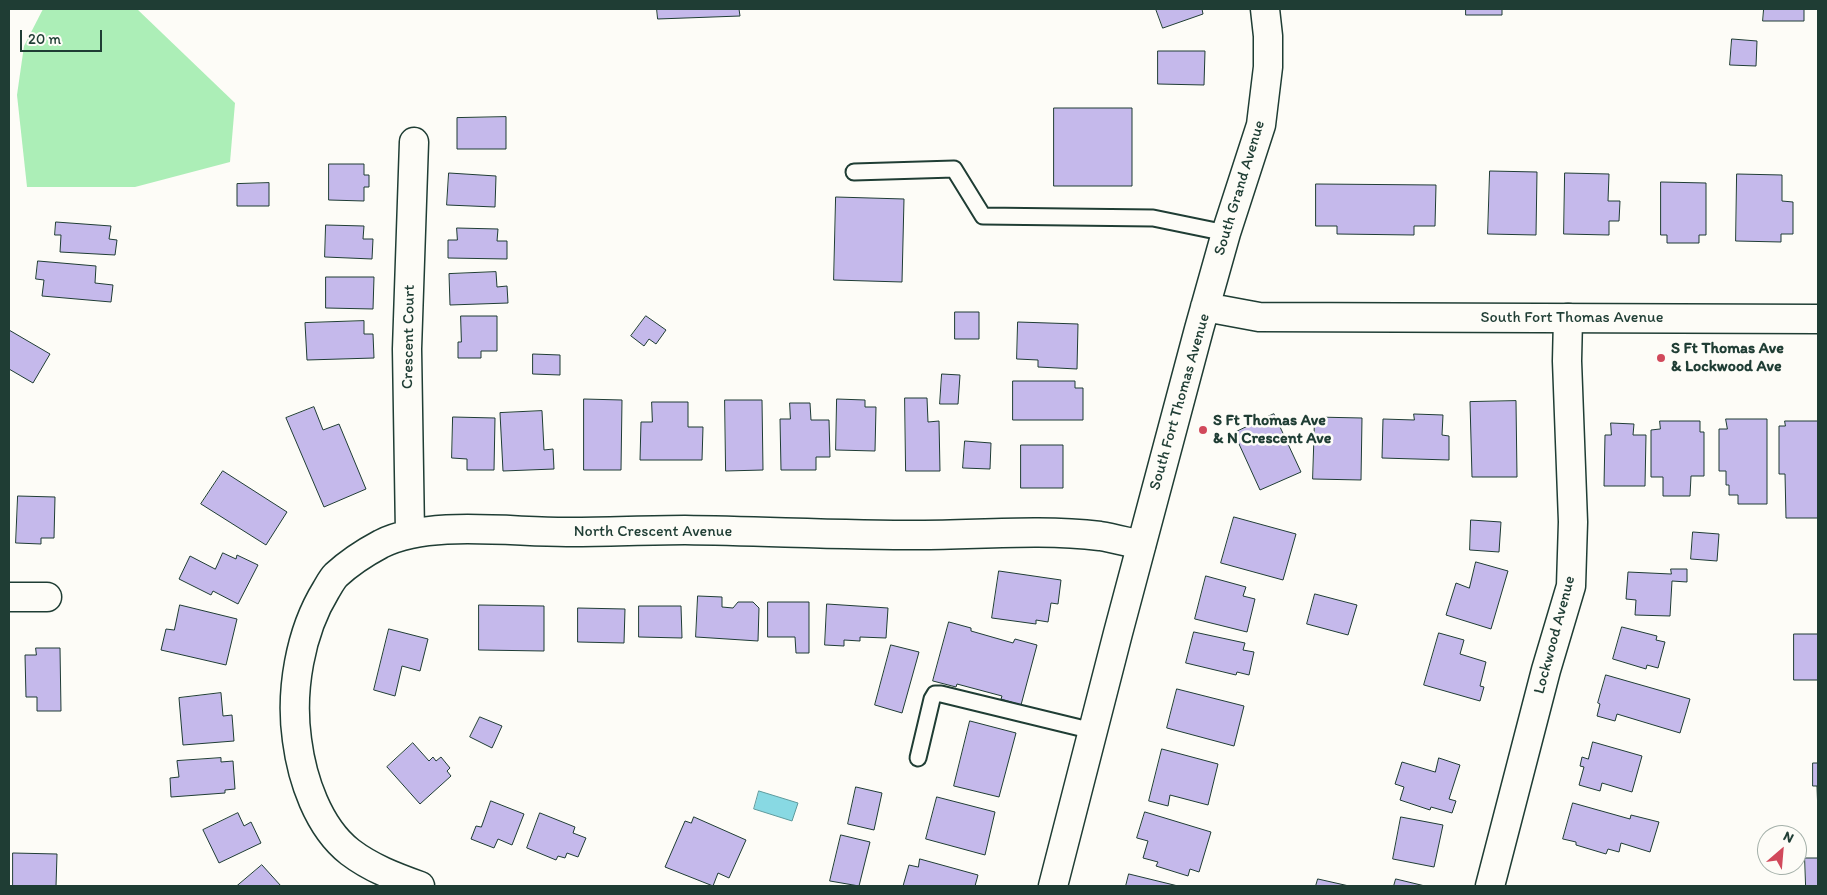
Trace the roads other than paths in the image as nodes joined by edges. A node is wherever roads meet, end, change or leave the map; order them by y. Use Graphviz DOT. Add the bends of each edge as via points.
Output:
graph roads {
  1 [pos="1265,9"];
  2 [pos="414,142"];
  3 [pos="854,172"];
  4 [pos="1226,233"];
  5 [pos="1205,307"];
  6 [pos="1568,318"];
  7 [pos="1818,319"];
  8 [pos="410,533"];
  9 [pos="1141,545"];
  10 [pos="9,597"];
  11 [pos="47,597"];
  12 [pos="1093,731"];
  13 [pos="918,758"];
  14 [pos="420,886"];
  15 [pos="1053,886"];
  16 [pos="1490,886"];
  1 -- 4 [label="street, South Grand Avenue" via="1268,67 1261,125"];
  2 -- 8 [label="street, Crescent Court" via="407,349"];
  3 -- 4 [label="lane" via="954,169 983,216 1153,218"];
  4 -- 5 [label="street, South Grand Avenue"];
  5 -- 6 [label="street, South Fort Thomas Avenue" via="1259,317"];
  5 -- 9 [label="street, South Fort Thomas Avenue"];
  6 -- 7 [label="street, South Fort Thomas Avenue"];
  6 -- 16 [label="street, Lockwood Avenue" via="1573,522 1570,586"];
  8 -- 9 [label="street, North Crescent Avenue" via="683,530 919,535 1049,533 1101,536"];
  8 -- 14 [label="street, North Crescent Avenue" via="360,557 334,577 319,601 303,641 298,664 295,726 302,769 311,797 335,836 348,851 387,874"];
  9 -- 12 [label="street, South Fort Thomas Avenue"];
  10 -- 11 [label="street"];
  12 -- 13 [label="lane" via="935,694"];
  12 -- 15 [label="street, South Fort Thomas Avenue"];
}
